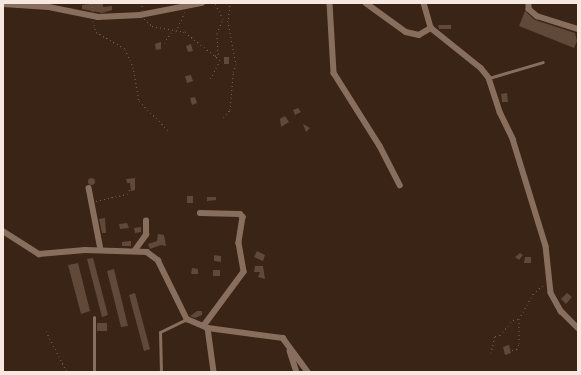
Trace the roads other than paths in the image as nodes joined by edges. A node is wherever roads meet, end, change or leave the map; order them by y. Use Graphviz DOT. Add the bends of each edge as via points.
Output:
graph roads {
  1 [pos="202,3"];
  2 [pos="330,3"];
  3 [pos="366,3"];
  4 [pos="424,3"];
  5 [pos="529,3"];
  6 [pos="3,4"];
  7 [pos="431,28"];
  8 [pos="577,31"];
  9 [pos="543,62"];
  10 [pos="489,78"];
  11 [pos="400,185"];
  12 [pos="89,188"];
  13 [pos="200,213"];
  14 [pos="146,221"];
  15 [pos="3,231"];
  16 [pos="101,250"];
  17 [pos="134,250"];
  18 [pos="94,317"];
  19 [pos="187,319"];
  20 [pos="206,327"];
  21 [pos="578,328"];
  22 [pos="288,342"];
  23 [pos="94,372"];
  24 [pos="161,372"];
  25 [pos="214,372"];
  26 [pos="297,372"];
  27 [pos="308,372"];
  1 -- 6 [label="street" via="140,15 93,17 49,7"];
  2 -- 11 [label="street" via="334,73 380,146"];
  3 -- 7 [label="street" via="406,32 419,35"];
  4 -- 7 [label="street"];
  5 -- 8 [label="street" via="532,13"];
  7 -- 10 [label="street" via="481,68"];
  9 -- 10 [label="lane"];
  10 -- 21 [label="street" via="500,112 513,139 546,246 548,282 561,311"];
  12 -- 16 [label="street"];
  13 -- 20 [label="street" via="240,214 243,217 239,244 244,272"];
  14 -- 17 [label="street" via="146,235"];
  15 -- 16 [label="street" via="39,254"];
  16 -- 17 [label="street"];
  17 -- 19 [label="street" via="146,252 158,260"];
  18 -- 23 [label="lane"];
  19 -- 20 [label="street"];
  19 -- 24 [label="lane" via="160,332"];
  20 -- 22 [label="street" via="281,337"];
  20 -- 25 [label="street"];
  22 -- 26 [label="street"];
  22 -- 27 [label="street"];
}
